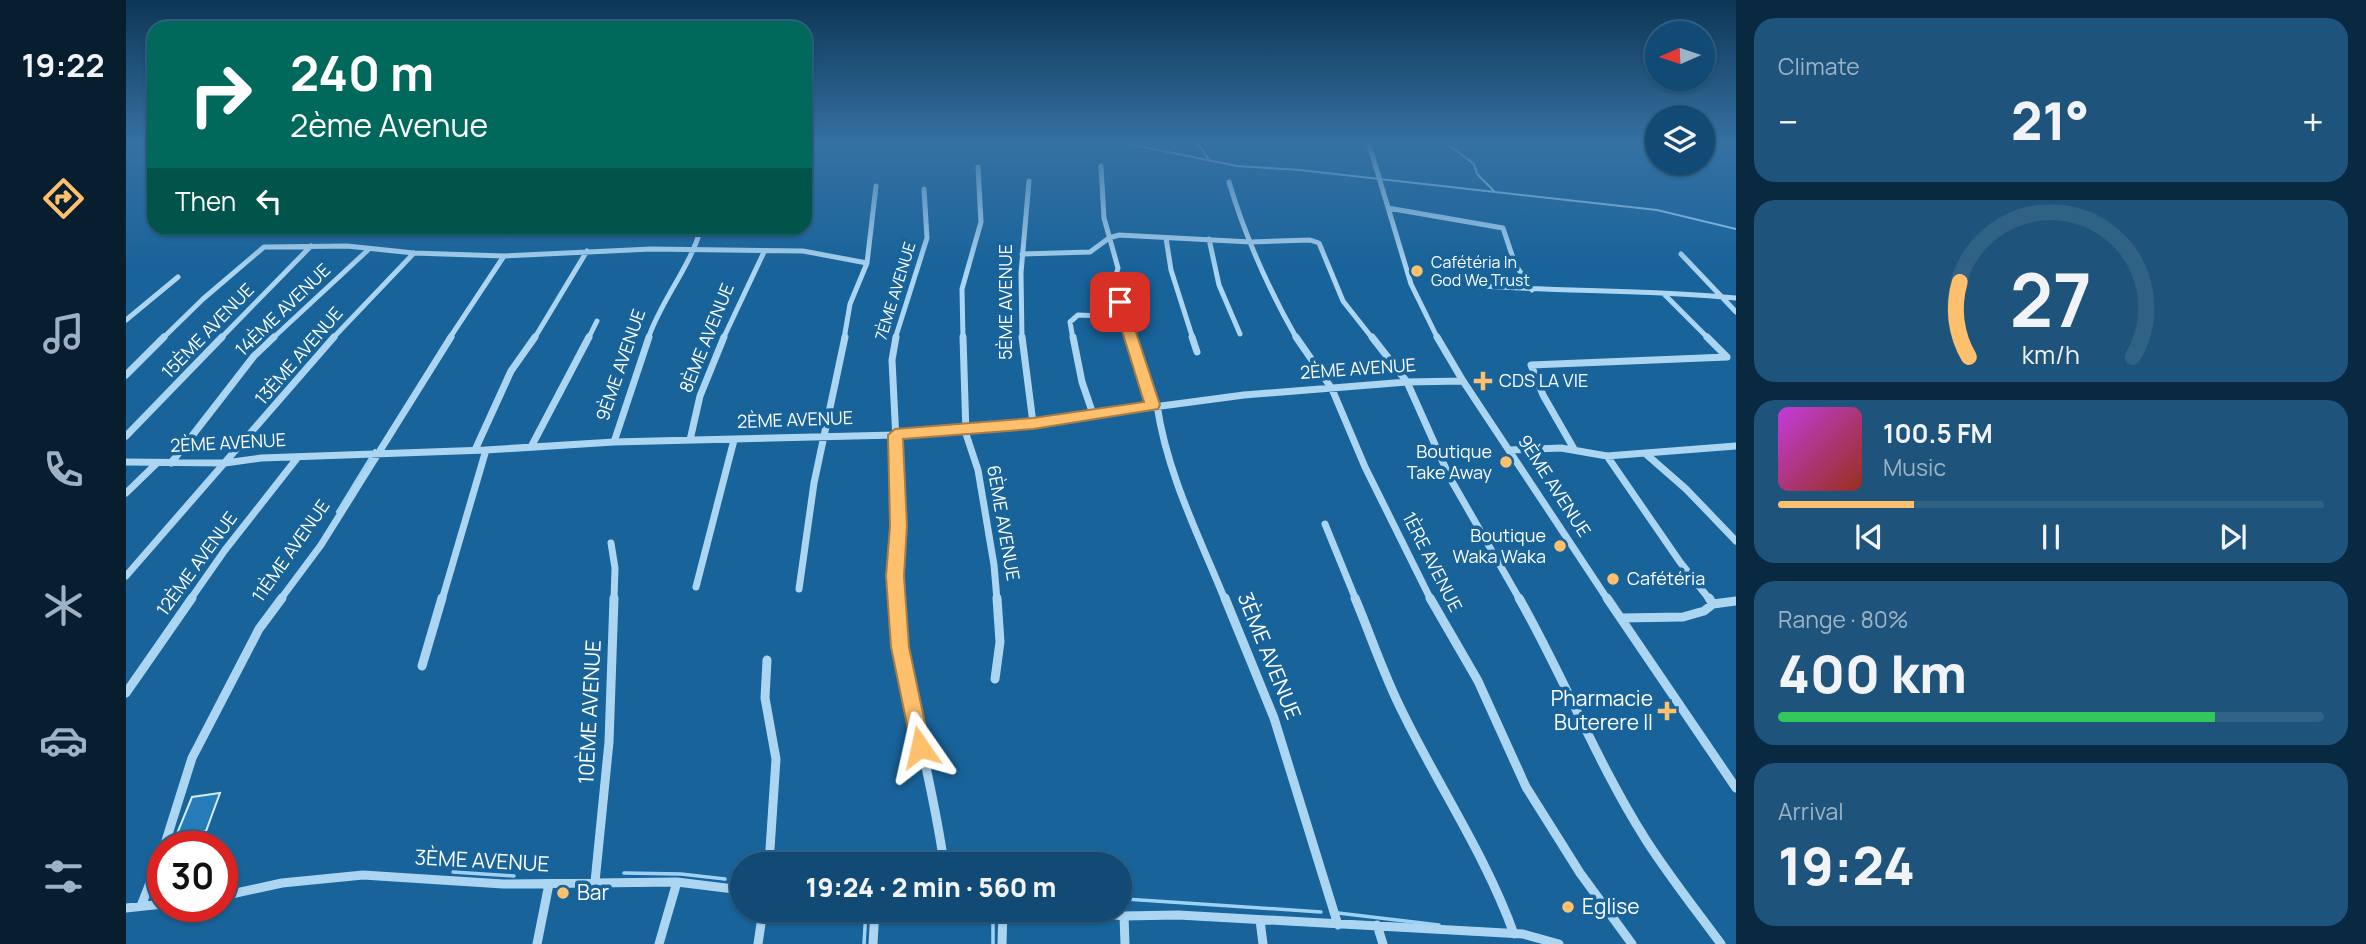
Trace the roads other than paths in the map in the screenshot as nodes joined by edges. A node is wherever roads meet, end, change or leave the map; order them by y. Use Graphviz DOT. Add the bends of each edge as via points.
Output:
graph roads {
  1 [pos="979,185"];
  2 [pos="1029,185"];
  3 [pos="1102,185"];
  4 [pos="1230,185"];
  5 [pos="1382,185"];
  6 [pos="876,186"];
  7 [pos="924,190"];
  8 [pos="1388,208"];
  9 [pos="699,235"];
  10 [pos="1109,238"];
  11 [pos="1166,239"];
  12 [pos="1209,239"];
  13 [pos="1251,242"];
  14 [pos="311,246"];
  15 [pos="369,249"];
  16 [pos="587,251"];
  17 [pos="695,251"];
  18 [pos="764,252"];
  19 [pos="414,253"];
  20 [pos="1022,254"];
  21 [pos="1681,254"];
  22 [pos="503,256"];
  23 [pos="867,263"];
  24 [pos="178,277"];
  25 [pos="1468,285"];
  26 [pos="1532,290"];
  27 [pos="1664,294"];
  28 [pos="1718,295"];
  29 [pos="1736,298"];
  30 [pos="1736,312"];
  31 [pos="126,320"];
  32 [pos="597,321"];
  33 [pos="1126,322"];
  34 [pos="1240,334"];
  35 [pos="1197,352"];
  36 [pos="126,375"];
  37 [pos="1463,381"];
  38 [pos="1407,382"];
  39 [pos="1332,389"];
  40 [pos="1155,405"];
  41 [pos="1093,414"];
  42 [pos="1033,423"];
  43 [pos="967,430"];
  44 [pos="895,435"];
  45 [pos="126,436"];
  46 [pos="824,438"];
  47 [pos="690,440"];
  48 [pos="734,440"];
  49 [pos="614,442"];
  50 [pos="1736,446"];
  51 [pos="531,447"];
  52 [pos="1574,449"];
  53 [pos="475,450"];
  54 [pos="486,450"];
  55 [pos="1510,450"];
  56 [pos="1646,454"];
  57 [pos="378,455"];
  58 [pos="1607,456"];
  59 [pos="298,457"];
  60 [pos="126,462"];
  61 [pos="171,463"];
  62 [pos="225,463"];
  63 [pos="156,464"];
  64 [pos="126,493"];
  65 [pos="1325,524"];
  66 [pos="1736,541"];
  67 [pos="611,543"];
  68 [pos="126,576"];
  69 [pos="696,587"];
  70 [pos="799,589"];
  71 [pos="1736,601"];
  72 [pos="1713,604"];
  73 [pos="1621,618"];
  74 [pos="767,660"];
  75 [pos="422,666"];
  76 [pos="995,679"];
  77 [pos="126,693"];
  78 [pos="1736,788"];
  79 [pos="168,831"];
  80 [pos="770,852"];
  81 [pos="942,852"];
  82 [pos="596,882"];
  83 [pos="677,882"];
  84 [pos="549,884"];
  85 [pos="730,889"];
  86 [pos="147,890"];
  87 [pos="238,893"];
  88 [pos="147,905"];
  89 [pos="141,906"];
  90 [pos="126,908"];
  91 [pos="1132,916"];
  92 [pos="1260,920"];
  93 [pos="761,922"];
  94 [pos="874,922"];
  95 [pos="1003,922"];
  96 [pos="1124,922"];
  97 [pos="1338,925"];
  98 [pos="1377,925"];
  99 [pos="1521,938"];
  100 [pos="537,944"];
  101 [pos="659,944"];
  102 [pos="758,944"];
  103 [pos="873,944"];
  104 [pos="1002,944"];
  105 [pos="1125,944"];
  106 [pos="1263,944"];
  107 [pos="1383,944"];
  108 [pos="1559,944"];
  109 [pos="1632,944"];
  110 [pos="1721,944"];
  1 -- 43 [label="street, 6ÈME AVENUE" via="981,222 962,289"];
  2 -- 20 [label="street, 5ÈME AVENUE"];
  3 -- 10 [label="street, 3ÈME AVENUE"];
  4 -- 13 [label="street, 1ÈRE AVENUE"];
  5 -- 8 [label="street, 9ÈME AVENUE"];
  6 -- 23 [label="street"];
  7 -- 44 [label="street, 7ÈME AVENUE" via="927,239 894,343"];
  8 -- 26 [label="street" via="1503,229 1515,264"];
  8 -- 37 [label="street, 9ÈME AVENUE" via="1416,299"];
  9 -- 17 [label="street, 9ÈME AVENUE"];
  10 -- 11 [label="street" via="1119,234"];
  10 -- 20 [label="street" via="1090,252"];
  10 -- 33 [label="street, 3ÈME AVENUE" via="1118,268 1114,282"];
  11 -- 12 [label="street"];
  11 -- 35 [label="street"];
  12 -- 13 [label="street"];
  12 -- 34 [label="street" via="1219,285"];
  13 -- 38 [label="street" via="1319,243 1343,301"];
  13 -- 39 [label="street, 1ÈRE AVENUE" via="1283,315"];
  14 -- 15 [label="street"];
  14 -- 36 [label="street" via="258,250"];
  14 -- 45 [label="street, 15ÈME AVENUE"];
  15 -- 19 [label="street"];
  15 -- 61 [label="street, 14ÈME AVENUE" via="254,356"];
  16 -- 17 [label="street"];
  16 -- 22 [label="street"];
  16 -- 53 [label="street" via="511,371"];
  17 -- 18 [label="street"];
  17 -- 49 [label="street, 9ÈME AVENUE" via="655,319"];
  18 -- 23 [label="street" via="803,251"];
  18 -- 47 [label="street, 8ÈME AVENUE" via="708,374"];
  19 -- 22 [label="street"];
  19 -- 62 [label="street, 13ÈME AVENUE" via="319,353"];
  20 -- 42 [label="street, 5ÈME AVENUE" via="1020,334"];
  21 -- 28 [label="street"];
  22 -- 57 [label="street, 11ÈME AVENUE"];
  23 -- 46 [label="street" via="850,304"];
  24 -- 31 [label="street"];
  25 -- 26 [label="street"];
  26 -- 27 [label="street"];
  27 -- 28 [label="street"];
  27 -- 52 [label="street" via="1727,357 1531,365"];
  28 -- 29 [label="street"];
  28 -- 30 [label="street"];
  32 -- 51 [label="street" via="580,358 543,416"];
  33 -- 40 [label="street, 3ÈME AVENUE"];
  33 -- 41 [label="street" via="1084,315 1070,322"];
  37 -- 38 [label="street, 2ÈME AVENUE"];
  37 -- 55 [label="street, 9ÈME AVENUE"];
  38 -- 39 [label="street, 2ÈME AVENUE"];
  38 -- 110 [label="street" via="1450,478 1542,638 1618,790 1662,865"];
  39 -- 40 [label="street, 2ÈME AVENUE"];
  39 -- 109 [label="street, 1ÈRE AVENUE" via="1380,499 1478,681 1526,787"];
  40 -- 41 [label="street, 2ÈME AVENUE"];
  40 -- 97 [label="street, 3ÈME AVENUE" via="1170,466 1274,718"];
  41 -- 42 [label="street, 2ÈME AVENUE"];
  42 -- 43 [label="street, 2ÈME AVENUE"];
  43 -- 44 [label="street, 2ÈME AVENUE"];
  43 -- 76 [label="street, 6ÈME AVENUE" via="997,585 1000,642"];
  44 -- 46 [label="street, 2ÈME AVENUE"];
  44 -- 81 [label="street" via="900,647"];
  46 -- 48 [label="street, 2ÈME AVENUE"];
  46 -- 70 [label="street"];
  47 -- 48 [label="street, 2ÈME AVENUE"];
  47 -- 49 [label="street, 2ÈME AVENUE"];
  48 -- 69 [label="street"];
  49 -- 51 [label="street, 2ÈME AVENUE"];
  50 -- 56 [label="street"];
  51 -- 54 [label="street, 2ÈME AVENUE"];
  52 -- 55 [label="street"];
  52 -- 58 [label="street"];
  53 -- 54 [label="street, 2ÈME AVENUE"];
  53 -- 57 [label="street, 2ÈME AVENUE"];
  54 -- 75 [label="street"];
  55 -- 73 [label="street, 9ÈME AVENUE"];
  56 -- 58 [label="street"];
  56 -- 66 [label="street"];
  57 -- 59 [label="street, 2ÈME AVENUE"];
  57 -- 79 [label="street, 11ÈME AVENUE" via="321,545 262,623 192,758"];
  58 -- 72 [label="street"];
  59 -- 62 [label="street, 2ÈME AVENUE"];
  59 -- 77 [label="street, 12ÈME AVENUE" via="225,550"];
  60 -- 63 [label="street, 2ÈME AVENUE"];
  61 -- 62 [label="street, 2ÈME AVENUE"];
  61 -- 63 [label="street, 2ÈME AVENUE"];
  62 -- 68 [label="street, 13ÈME AVENUE"];
  63 -- 64 [label="street"];
  65 -- 99 [label="street" via="1402,712"];
  67 -- 82 [label="street, 10ÈME AVENUE" via="615,568 609,742"];
  71 -- 72 [label="street"];
  72 -- 73 [label="street" via="1682,617"];
  73 -- 78 [label="street, 9ÈME AVENUE"];
  74 -- 80 [label="street" via="765,698 776,758"];
  82 -- 83 [label="street, 3ÈME AVENUE"];
  82 -- 84 [label="street, 3ÈME AVENUE"];
  83 -- 85 [label="street, 3ÈME AVENUE"];
  83 -- 101 [label="street"];
  84 -- 87 [label="street, 3ÈME AVENUE" via="363,875"];
  84 -- 100 [label="street"];
  86 -- 89 [label="street, 11ÈME AVENUE"];
  88 -- 89 [label="street"];
  89 -- 90 [label="street"];
  91 -- 92 [label="street"];
  92 -- 97 [label="street"];
  92 -- 106 [label="street"];
  93 -- 102 [label="street"];
  94 -- 103 [label="street"];
  95 -- 104 [label="street"];
  96 -- 105 [label="street"];
  97 -- 98 [label="street"];
  98 -- 99 [label="street"];
  98 -- 107 [label="street"];
  99 -- 108 [label="street"];
}
